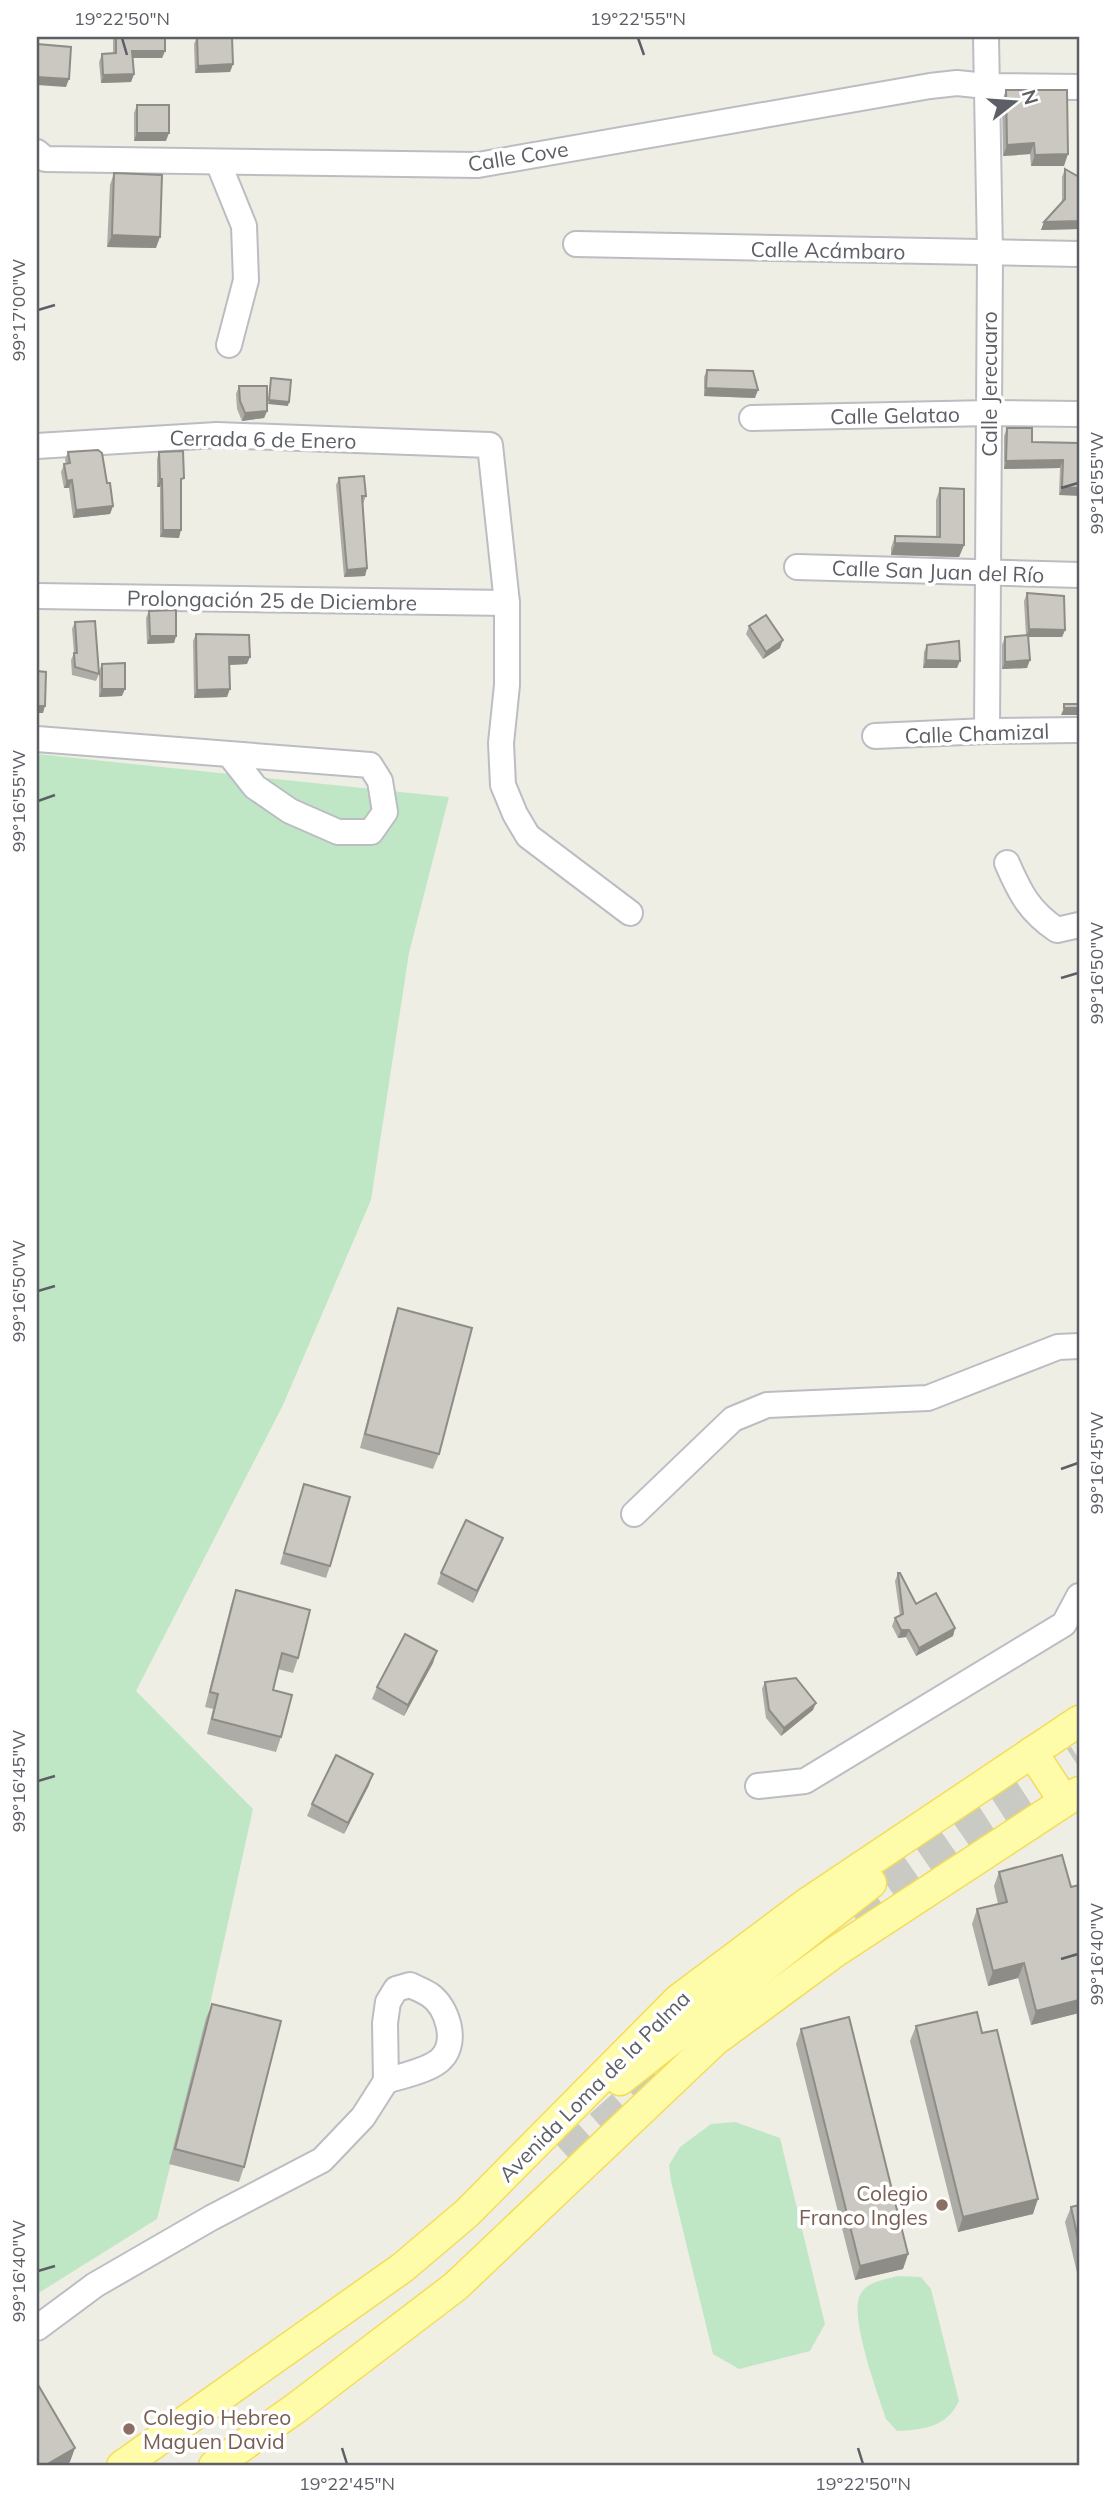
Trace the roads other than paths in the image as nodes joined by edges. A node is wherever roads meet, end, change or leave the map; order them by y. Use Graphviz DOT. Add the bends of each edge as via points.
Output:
graph roads {
  1 [pos="986,37"];
  2 [pos="986,86"];
  3 [pos="1079,87"];
  4 [pos="41,156"];
  5 [pos="218,162"];
  6 [pos="576,244"];
  7 [pos="990,254"];
  8 [pos="1079,254"];
  9 [pos="229,345"];
  10 [pos="990,413"];
  11 [pos="1079,414"];
  12 [pos="752,418"];
  13 [pos="37,446"];
  14 [pos="797,567"];
  15 [pos="988,573"];
  16 [pos="1079,575"];
  17 [pos="37,596"];
  18 [pos="507,603"];
  19 [pos="1079,730"];
  20 [pos="987,731"];
  21 [pos="875,736"];
  22 [pos="37,739"];
  23 [pos="229,754"];
  24 [pos="1007,863"];
  25 [pos="631,913"];
  26 [pos="1068,928"];
  27 [pos="1079,1346"];
  28 [pos="634,1514"];
  29 [pos="1079,1596"];
  30 [pos="1079,1721"];
  31 [pos="1032,1752"];
  32 [pos="758,1786"];
  33 [pos="1072,1797"];
  34 [pos="871,1883"];
  35 [pos="386,2081"];
  36 [pos="555,2122"];
  37 [pos="566,2155"];
  38 [pos="37,2329"];
  39 [pos="296,2408"];
  40 [pos="122,2466"];
  41 [pos="214,2466"];
  1 -- 2 [label="street, Calle Jerecuaro"];
  2 -- 3 [label="street, Calle Cove"];
  2 -- 5 [label="street, Calle Cove" via="930,86 478,165"];
  2 -- 7 [label="street, Calle Jerecuaro"];
  4 -- 5 [label="street, Calle Cove"];
  5 -- 9 [label="street" via="244,226 246,281"];
  6 -- 7 [label="street, Calle Acámbaro"];
  7 -- 8 [label="street, Calle Acámbaro"];
  7 -- 10 [label="street, Calle Jerecuaro"];
  10 -- 11 [label="street, Calle Gelatao"];
  10 -- 12 [label="street, Calle Gelatao"];
  10 -- 15 [label="street, Calle Jerecuaro"];
  13 -- 18 [label="street, Cerrada 6 de Enero" via="217,435 490,445"];
  14 -- 15 [label="street, Calle San Juan del Río"];
  15 -- 16 [label="street, Calle San Juan del Río"];
  15 -- 20 [label="street, Calle Jerecuaro"];
  17 -- 18 [label="street, Prolongación 25 de Diciembre"];
  18 -- 25 [label="street" via="507,685 501,743 503,785 514,814 528,836"];
  19 -- 20 [label="street, Calle Chamizal"];
  20 -- 21 [label="street, Calle Chamizal"];
  22 -- 23 [label="street"];
  23 -- 23 [label="street" via="255,787 290,811 338,832 371,832 385,812 380,781 370,765"];
  24 -- 26 [label="street" via="1022,897 1040,918"];
  27 -- 28 [label="street" via="1058,1347 928,1398 767,1405 733,1419"];
  29 -- 32 [label="street" via="1064,1624 804,1781"];
  30 -- 31 [label="main road, Avenida Loma de la Palma"];
  31 -- 33 [label="main road"];
  31 -- 36 [label="main road, Avenida Loma de la Palma" via="806,1904 678,2000"];
  33 -- 39 [label="main road" via="835,1952 714,2040 456,2286"];
  34 -- 36 [label="main road" via="600,2095"];
  35 -- 38 [label="street" via="363,2117 322,2160 95,2285"];
  36 -- 40 [label="main road, Avenida Loma de la Palma" via="467,2213 402,2268"];
  37 -- 39 [label="main road"];
  39 -- 41 [label="main road"];
}
